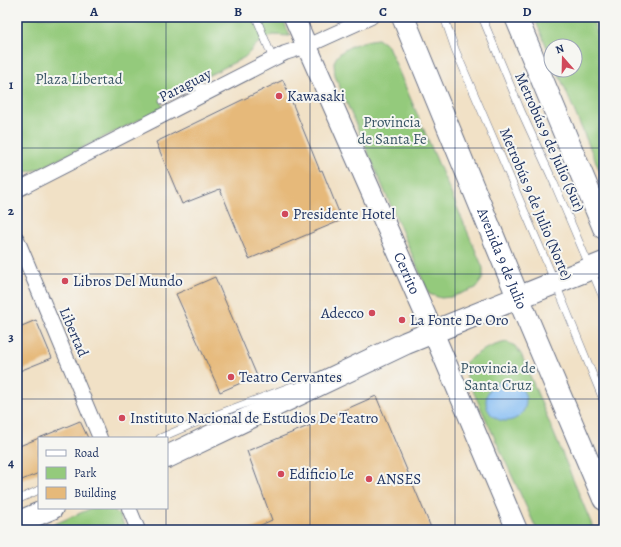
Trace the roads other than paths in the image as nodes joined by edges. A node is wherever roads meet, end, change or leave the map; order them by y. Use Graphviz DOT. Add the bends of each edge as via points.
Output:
graph roads {
  1 [pos="256,17"];
  2 [pos="294,17"];
  3 [pos="372,17"];
  4 [pos="403,17"];
  5 [pos="444,17"];
  6 [pos="482,17"];
  7 [pos="516,17"];
  8 [pos="307,46"];
  9 [pos="273,59"];
  10 [pos="215,89"];
  11 [pos="163,101"];
  12 [pos="17,190"];
  13 [pos="604,228"];
  14 [pos="17,239"];
  15 [pos="598,265"];
  16 [pos="555,282"];
  17 [pos="518,297"];
  18 [pos="604,300"];
  19 [pos="433,332"];
  20 [pos="406,343"];
  21 [pos="321,375"];
  22 [pos="300,383"];
  23 [pos="604,402"];
  24 [pos="100,437"];
  25 [pos="162,437"];
  26 [pos="168,457"];
  27 [pos="38,490"];
  28 [pos="604,499"];
  29 [pos="17,500"];
  30 [pos="50,509"];
  31 [pos="129,509"];
  32 [pos="17,523"];
  33 [pos="138,530"];
  34 [pos="517,530"];
  1 -- 9 [label="lane"];
  2 -- 8 [label="street, Cerrito"];
  3 -- 8 [label="street, Paraguay"];
  4 -- 17 [label="main road, Avenida 9 de Julio"];
  5 -- 16 [label="lane, Metrobús 9 de Julio (Norte)" via="455,49"];
  6 -- 15 [label="lane, Metrobús 9 de Julio (Sur)" via="522,113"];
  7 -- 13 [label="main road"];
  8 -- 9 [label="street, Paraguay"];
  8 -- 19 [label="street, Cerrito"];
  9 -- 10 [label="street, Paraguay"];
  10 -- 11 [label="lane" via="194,86"];
  10 -- 12 [label="street, Paraguay"];
  14 -- 24 [label="street, Libertad"];
  15 -- 16 [label="main road"];
  15 -- 18 [label="lane, Metrobús 9 de Julio (Sur)"];
  16 -- 17 [label="main road"];
  16 -- 23 [label="lane, Metrobús 9 de Julio (Norte)"];
  17 -- 19 [label="main road"];
  17 -- 28 [label="main road, Avenida 9 de Julio"];
  19 -- 20 [label="main road"];
  19 -- 34 [label="street, Cerrito"];
  20 -- 21 [label="lane"];
  20 -- 26 [label="main road"];
  22 -- 25 [label="lane"];
  27 -- 29 [label="lane"];
  30 -- 32 [label="main road"];
  31 -- 33 [label="street"];
}
